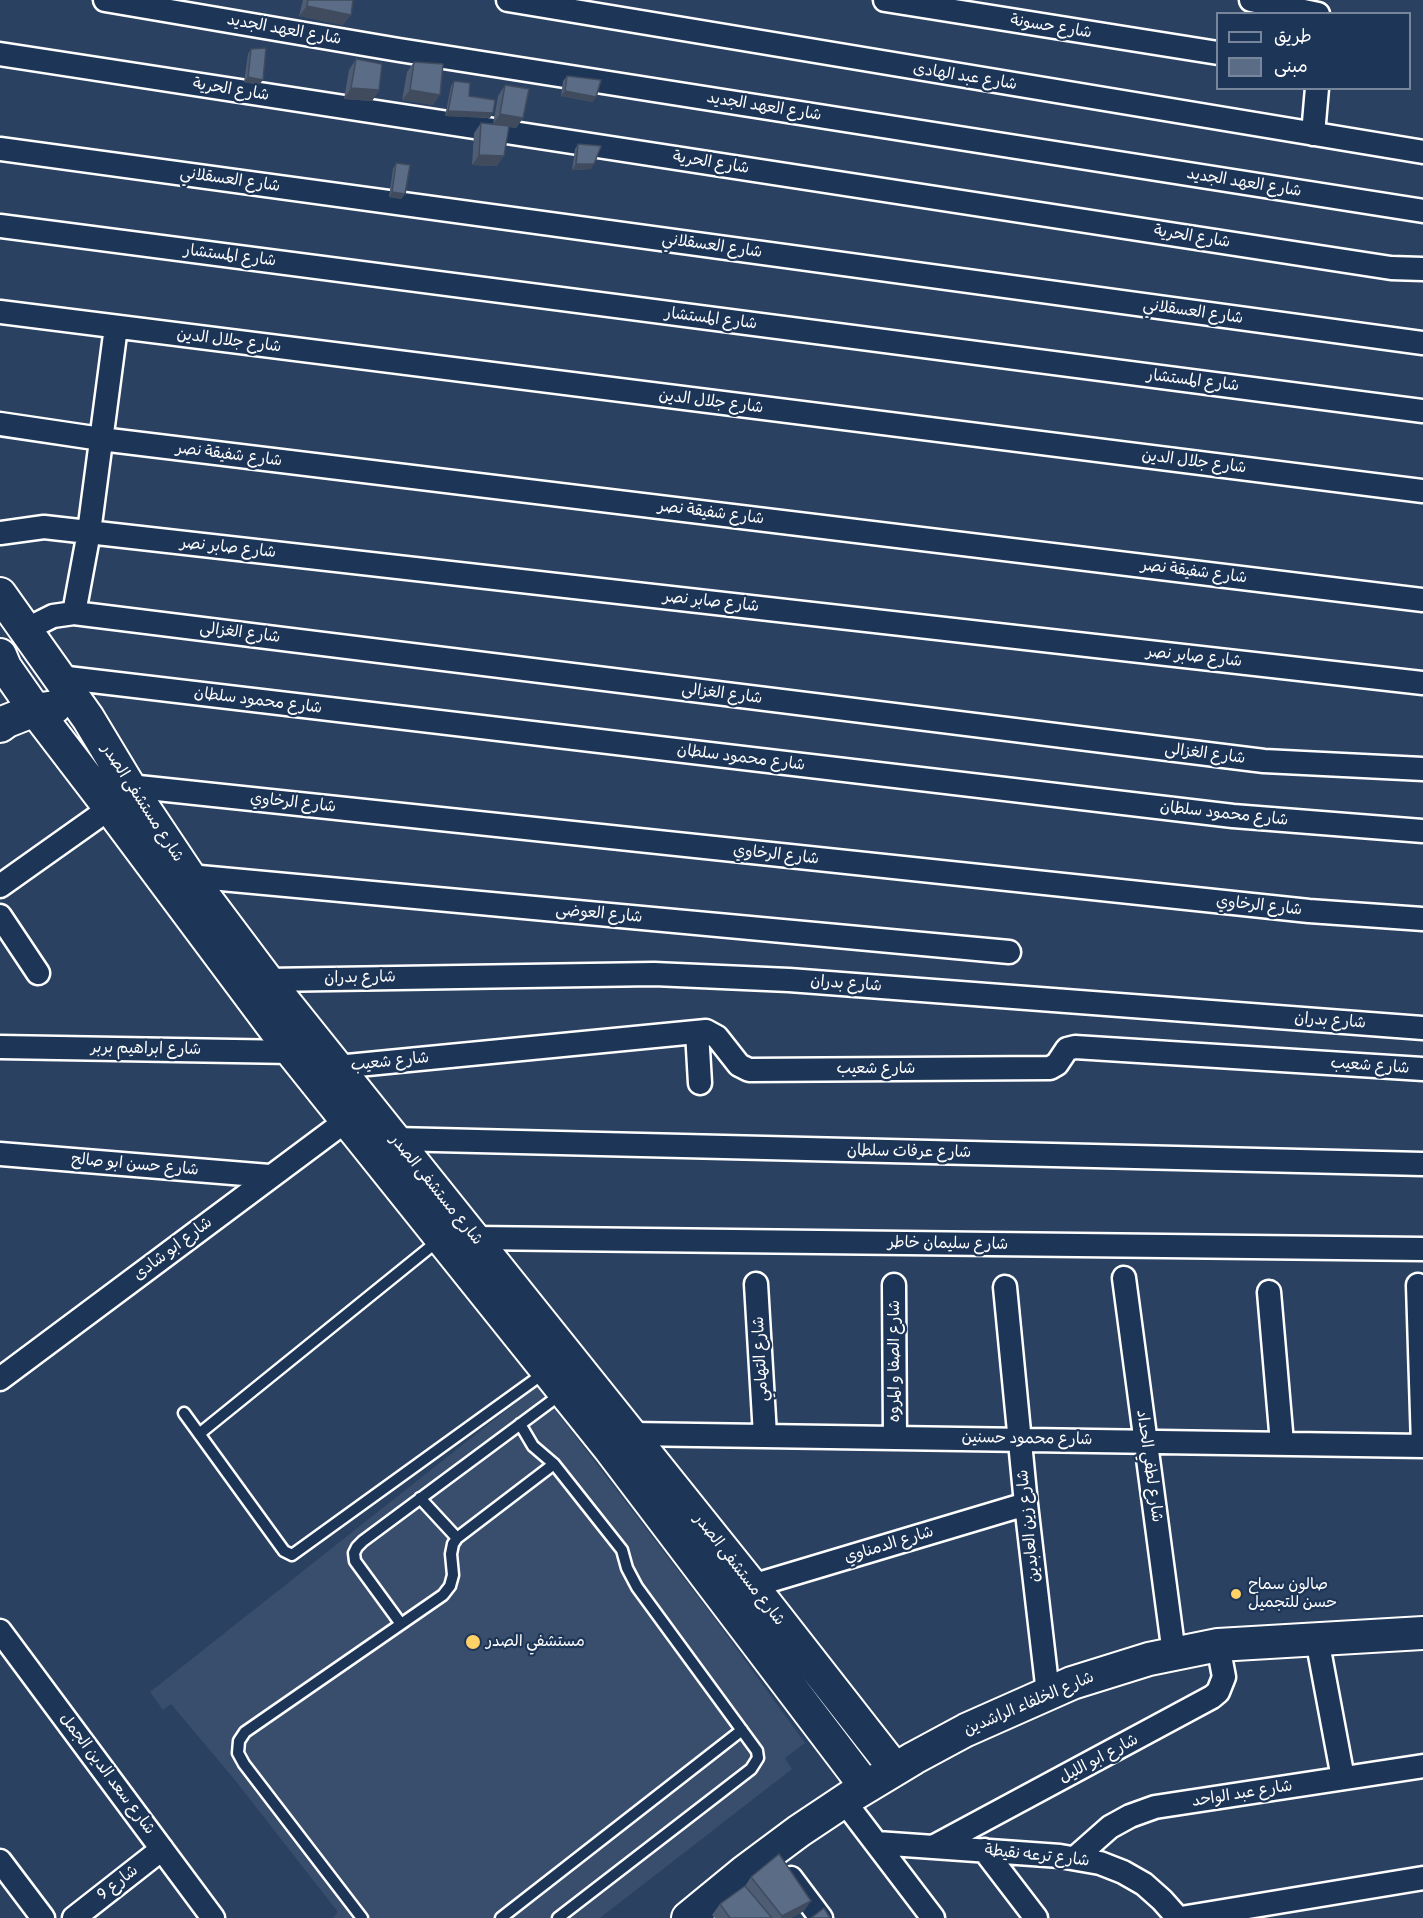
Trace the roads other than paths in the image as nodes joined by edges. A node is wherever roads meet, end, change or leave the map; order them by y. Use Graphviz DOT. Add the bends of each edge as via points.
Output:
graph roads {
  1 [pos="105,0"];
  2 [pos="508,0"];
  3 [pos="885,0"];
  4 [pos="1251,0"];
  5 [pos="1308,12"];
  6 [pos="1216,53"];
  7 [pos="0,54"];
  8 [pos="1317,90"];
  9 [pos="1313,134"];
  10 [pos="0,149"];
  11 [pos="1423,152"];
  12 [pos="1423,211"];
  13 [pos="0,226"];
  14 [pos="1423,269"];
  15 [pos="0,312"];
  16 [pos="116,327"];
  17 [pos="1423,343"];
  18 [pos="1423,411"];
  19 [pos="0,424"];
  20 [pos="101,439"];
  21 [pos="1423,491"];
  22 [pos="89,532"];
  23 [pos="0,533"];
  24 [pos="1423,600"];
  25 [pos="3,604"];
  26 [pos="74,613"];
  27 [pos="28,632"];
  28 [pos="2,665"];
  29 [pos="1423,682"];
  30 [pos="73,697"];
  31 [pos="35,710"];
  32 [pos="0,726"];
  33 [pos="54,736"];
  34 [pos="1423,769"];
  35 [pos="120,797"];
  36 [pos="1423,831"];
  37 [pos="189,876"];
  38 [pos="0,886"];
  39 [pos="0,916"];
  40 [pos="1423,919"];
  41 [pos="1009,952"];
  42 [pos="38,973"];
  43 [pos="267,980"];
  44 [pos="1423,1028"];
  45 [pos="697,1032"];
  46 [pos="0,1047"];
  47 [pos="292,1052"];
  48 [pos="337,1067"];
  49 [pos="1423,1069"];
  50 [pos="700,1083"];
  51 [pos="347,1120"];
  52 [pos="395,1139"];
  53 [pos="0,1154"];
  54 [pos="1423,1164"];
  55 [pos="269,1176"];
  56 [pos="442,1238"];
  57 [pos="474,1238"];
  58 [pos="1423,1249"];
  59 [pos="1124,1278"];
  60 [pos="756,1284"];
  61 [pos="894,1285"];
  62 [pos="1418,1285"];
  63 [pos="1005,1287"];
  64 [pos="1269,1292"];
  65 [pos="0,1379"];
  66 [pos="556,1381"];
  67 [pos="184,1413"];
  68 [pos="520,1424"];
  69 [pos="199,1434"];
  70 [pos="631,1434"];
  71 [pos="765,1435"];
  72 [pos="895,1437"];
  73 [pos="1020,1439"];
  74 [pos="1145,1441"];
  75 [pos="1282,1443"];
  76 [pos="1423,1446"];
  77 [pos="554,1464"];
  78 [pos="420,1498"];
  79 [pos="1026,1504"];
  80 [pos="457,1538"];
  81 [pos="752,1586"];
  82 [pos="401,1624"];
  83 [pos="0,1631"];
  84 [pos="1423,1633"];
  85 [pos="1317,1639"];
  86 [pos="1218,1645"];
  87 [pos="1174,1654"];
  88 [pos="1048,1693"];
  89 [pos="742,1730"];
  90 [pos="1423,1766"];
  91 [pos="895,1769"];
  92 [pos="1343,1778"];
  93 [pos="855,1794"];
  94 [pos="876,1843"];
  95 [pos="935,1846"];
  96 [pos="162,1849"];
  97 [pos="984,1850"];
  98 [pos="771,1852"];
  99 [pos="1076,1857"];
  100 [pos="0,1861"];
  101 [pos="1423,1878"];
  102 [pos="1289,1909"];
  103 [pos="701,1914"];
  104 [pos="43,1918"];
  105 [pos="74,1918"];
  106 [pos="213,1918"];
  107 [pos="362,1918"];
  108 [pos="501,1918"];
  109 [pos="558,1918"];
  110 [pos="820,1918"];
  111 [pos="933,1918"];
  112 [pos="1036,1918"];
  113 [pos="1180,1918"];
  1 -- 12 [label="street, شارع العهد الجديد"];
  2 -- 9 [label="street, شارع عبد الهادى"];
  3 -- 6 [label="street, شارع حسونة"];
  4 -- 5 [label="street"];
  7 -- 14 [label="street, شارع الحرية" via="1391,268"];
  8 -- 9 [label="street"];
  9 -- 11 [label="street, شارع عبد الهادى"];
  10 -- 17 [label="street, شارع العسقلاني"];
  13 -- 18 [label="street, شارع المستشار"];
  15 -- 16 [label="street, شارع جلال الدين"];
  16 -- 20 [label="street"];
  16 -- 21 [label="street, شارع جلال الدين"];
  19 -- 20 [label="street, شارع شفيقة نصر"];
  20 -- 22 [label="street"];
  20 -- 24 [label="street, شارع شفيقة نصر"];
  22 -- 23 [label="street, شارع صابر نصر" via="44,527"];
  22 -- 26 [label="street"];
  22 -- 29 [label="street, شارع صابر نصر"];
  25 -- 27 [label="main road, شارع مستشفى الصدر"];
  26 -- 27 [label="street, شارع الغزالى" via="53,616"];
  26 -- 34 [label="street, شارع الغزالى" via="1252,759"];
  27 -- 28 [label="main road" via="15,643"];
  27 -- 30 [label="main road, شارع مستشفى الصدر"];
  28 -- 31 [label="main road, شارع مستشفى الصدر"];
  30 -- 31 [label="main road" via="56,706"];
  30 -- 33 [label="main road"];
  30 -- 35 [label="main road, شارع مستشفى الصدر"];
  30 -- 36 [label="street, شارع محمود سلطان" via="1233,816"];
  31 -- 32 [label="main road"];
  31 -- 33 [label="main road, شارع مستشفى الصدر"];
  33 -- 35 [label="main road, شارع مستشفى الصدر"];
  35 -- 37 [label="main road, شارع مستشفى الصدر"];
  35 -- 38 [label="street"];
  35 -- 40 [label="street, شارع الرخاوي"];
  35 -- 47 [label="main road, شارع مستشفى الصدر"];
  37 -- 41 [label="street, شارع العوضى"];
  37 -- 43 [label="main road, شارع مستشفى الصدر"];
  39 -- 42 [label="street"];
  43 -- 44 [label="street, شارع بدران" via="665,974"];
  43 -- 48 [label="main road, شارع مستشفى الصدر"];
  45 -- 48 [label="street, شارع شعيب"];
  45 -- 49 [label="street, شارع شعيب" via="712,1033 739,1065 749,1070 1050,1068 1075,1047"];
  45 -- 50 [label="street"];
  46 -- 47 [label="street, شارع ابراهيم بربر"];
  47 -- 51 [label="main road, شارع مستشفى الصدر"];
  48 -- 52 [label="main road, شارع مستشفى الصدر"];
  51 -- 55 [label="street, شارع ابو شادى"];
  51 -- 56 [label="main road, شارع مستشفى الصدر"];
  52 -- 54 [label="street, شارع عرفات سلطان"];
  52 -- 57 [label="main road, شارع مستشفى الصدر"];
  53 -- 55 [label="street, شارع حسن ابو صالح"];
  55 -- 65 [label="street, شارع ابو شادى"];
  56 -- 66 [label="main road, شارع مستشفى الصدر"];
  56 -- 69 [label="lane"];
  57 -- 58 [label="street, شارع سليمان خاطر"];
  57 -- 70 [label="main road, شارع مستشفى الصدر"];
  59 -- 74 [label="street, شارع لطفي الحداد"];
  60 -- 71 [label="street, شارع التهامي"];
  61 -- 72 [label="street, شارع الصفا و المروه"];
  62 -- 76 [label="street"];
  63 -- 73 [label="street, شارع زين العابدين"];
  64 -- 75 [label="street"];
  66 -- 68 [label="lane"];
  66 -- 69 [label="lane" via="292,1555 284,1551"];
  66 -- 93 [label="main road, شارع مستشفى الصدر" via="610,1449"];
  67 -- 69 [label="lane"];
  68 -- 77 [label="lane" via="533,1446"];
  68 -- 78 [label="lane"];
  70 -- 71 [label="street, شارع محمود حسنين"];
  70 -- 81 [label="main road, شارع مستشفى الصدر"];
  71 -- 72 [label="street, شارع محمود حسنين"];
  72 -- 73 [label="street, شارع محمود حسنين"];
  73 -- 74 [label="street, شارع محمود حسنين"];
  73 -- 79 [label="street, شارع زين العابدين"];
  74 -- 75 [label="street, شارع محمود حسنين"];
  74 -- 87 [label="street, شارع لطفي الحداد"];
  75 -- 76 [label="street, شارع محمود حسنين"];
  77 -- 80 [label="lane"];
  77 -- 89 [label="lane" via="622,1550 637,1587"];
  78 -- 80 [label="lane"];
  78 -- 82 [label="lane" via="363,1540 354,1553 355,1561"];
  79 -- 81 [label="street, شارع الدمناوي"];
  79 -- 88 [label="street, شارع زين العابدين"];
  80 -- 82 [label="lane" via="451,1554 450,1586"];
  81 -- 91 [label="main road, شارع مستشفى الصدر"];
  82 -- 107 [label="lane" via="245,1732 239,1741 238,1753 244,1764"];
  83 -- 96 [label="street, شارع سعد الدين الجمل"];
  84 -- 85 [label="main road, شارع الخلفاء الراشدين"];
  85 -- 86 [label="main road, شارع الخلفاء الراشدين"];
  85 -- 92 [label="street"];
  86 -- 87 [label="main road, شارع الخلفاء الراشدين"];
  86 -- 95 [label="street, شارع ابو الليل" via="1224,1677 1212,1697"];
  87 -- 88 [label="main road, شارع الخلفاء الراشدين"];
  88 -- 91 [label="main road, شارع الخلفاء الراشدين" via="966,1730"];
  89 -- 108 [label="lane"];
  89 -- 109 [label="lane" via="758,1751 755,1764"];
  90 -- 92 [label="street, شارع عبد الواحد"];
  91 -- 93 [label="main road, شارع الخلفاء الراشدين"];
  92 -- 99 [label="street, شارع عبد الواحد" via="1155,1807 1110,1827"];
  93 -- 94 [label="street"];
  93 -- 98 [label="main road, شارع الخلفاء الراشدين"];
  94 -- 95 [label="street, شارع ترعه نقيطة"];
  94 -- 111 [label="street"];
  95 -- 97 [label="street, شارع ترعه نقيطة"];
  96 -- 105 [label="street, شارع 9"];
  96 -- 106 [label="street, شارع سعد الدين الجمل"];
  97 -- 99 [label="street, شارع ترعه نقيطة"];
  97 -- 112 [label="street"];
  98 -- 103 [label="main road, شارع الخلفاء الراشدين"];
  98 -- 110 [label="street"];
  99 -- 113 [label="street, شارع ترعه نقيطة" via="1108,1866 1144,1884"];
  100 -- 104 [label="street"];
  101 -- 102 [label="street"];
  102 -- 113 [label="street"];
}
